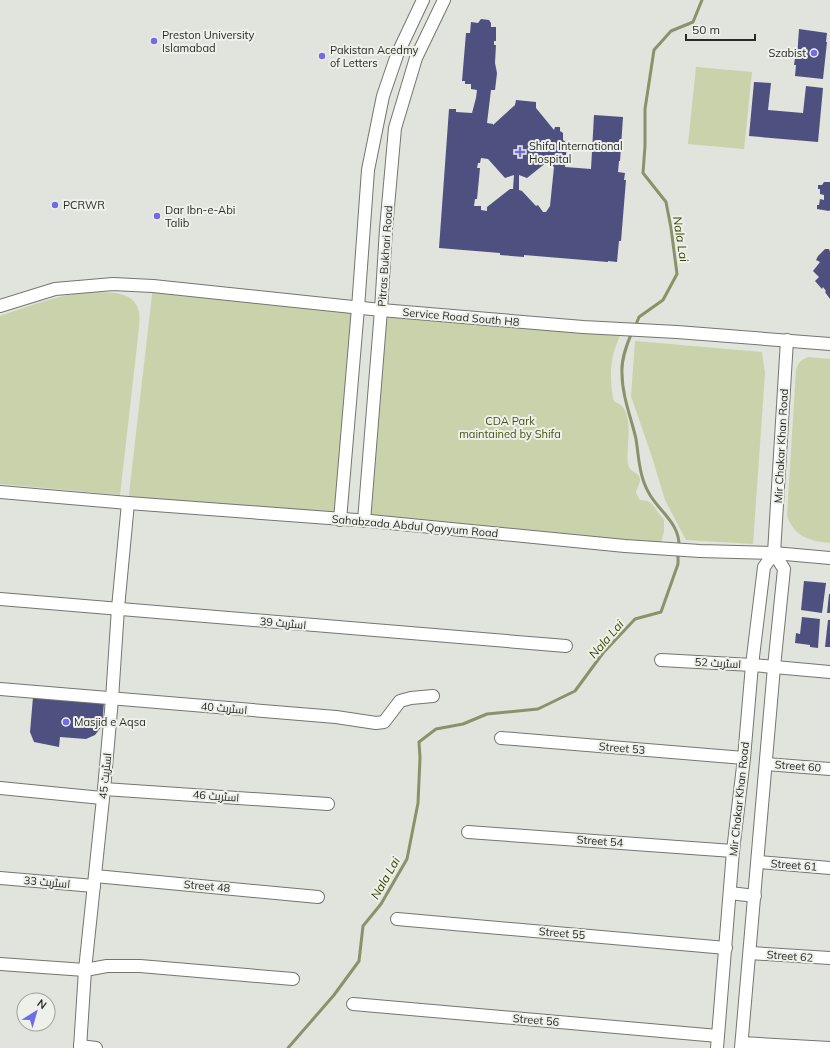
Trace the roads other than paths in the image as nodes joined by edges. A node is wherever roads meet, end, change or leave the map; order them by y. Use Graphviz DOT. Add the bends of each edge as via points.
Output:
graph roads {
  1 [pos="423,0"];
  2 [pos="444,0"];
  3 [pos="0,306"];
  4 [pos="358,308"];
  5 [pos="381,310"];
  6 [pos="787,340"];
  7 [pos="830,344"];
  8 [pos="0,492"];
  9 [pos="128,503"];
  10 [pos="340,520"];
  11 [pos="364,521"];
  12 [pos="774,553"];
  13 [pos="830,558"];
  14 [pos="0,599"];
  15 [pos="118,608"];
  16 [pos="566,646"];
  17 [pos="661,660"];
  18 [pos="752,665"];
  19 [pos="774,667"];
  20 [pos="830,672"];
  21 [pos="0,689"];
  22 [pos="433,696"];
  23 [pos="112,699"];
  24 [pos="501,738"];
  25 [pos="744,758"];
  26 [pos="766,764"];
  27 [pos="830,769"];
  28 [pos="0,788"];
  29 [pos="103,794"];
  30 [pos="328,804"];
  31 [pos="468,832"];
  32 [pos="733,851"];
  33 [pos="758,862"];
  34 [pos="830,868"];
  35 [pos="0,878"];
  36 [pos="95,881"];
  37 [pos="730,893"];
  38 [pos="755,896"];
  39 [pos="318,897"];
  40 [pos="397,919"];
  41 [pos="726,948"];
  42 [pos="750,953"];
  43 [pos="830,958"];
  44 [pos="0,964"];
  45 [pos="85,970"];
  46 [pos="293,979"];
  47 [pos="354,1004"];
  48 [pos="718,1042"];
  49 [pos="742,1045"];
  50 [pos="80,1047"];
  51 [pos="96,1048"];
  52 [pos="830,1048"];
  1 -- 4 [label="street, Pitras Bukhari Road" via="397,55 383,96 376,129 368,170"];
  2 -- 5 [label="street, Pitras Bukhari Road" via="416,58 395,128"];
  3 -- 4 [label="street, Service Road South H8" via="55,289 113,284"];
  4 -- 5 [label="street, Service Road South H8"];
  4 -- 10 [label="street, Pitras Bukhari Road"];
  5 -- 6 [label="street, Service Road South H8"];
  5 -- 11 [label="street, Pitras Bukhari Road"];
  6 -- 7 [label="street, Service Road South H8"];
  6 -- 12 [label="street, Mir Chakar Khan Road"];
  8 -- 9 [label="street, Sahabzada Abdul Qayyum Road"];
  9 -- 10 [label="street, Sahabzada Abdul Qayyum Road"];
  9 -- 15 [label="street, اسٹریٹ 45"];
  10 -- 11 [label="street, Sahabzada Abdul Qayyum Road"];
  11 -- 12 [label="street, Sahabzada Abdul Qayyum Road" via="625,546"];
  12 -- 13 [label="street, Sahabzada Abdul Qayyum Road"];
  12 -- 18 [label="street, Mir Chakar Khan Road" via="764,567"];
  12 -- 19 [label="street, Mir Chakar Khan Road" via="784,569"];
  14 -- 15 [label="street, اسٹریٹ 39"];
  15 -- 16 [label="street, اسٹریٹ 39"];
  15 -- 23 [label="street, اسٹریٹ 45"];
  17 -- 18 [label="street, اسٹریٹ 52"];
  18 -- 19 [label="street, اسٹریٹ 52"];
  18 -- 25 [label="street, Mir Chakar Khan Road"];
  19 -- 20 [label="street, اسٹریٹ 52"];
  19 -- 26 [label="street, Mir Chakar Khan Road"];
  21 -- 23 [label="street, اسٹریٹ 40"];
  22 -- 23 [label="street, اسٹریٹ 40" via="400,702 384,722 376,723 336,717"];
  23 -- 29 [label="street, اسٹریٹ 45"];
  24 -- 25 [label="street, Street 53"];
  25 -- 32 [label="street, Mir Chakar Khan Road"];
  26 -- 27 [label="street, Street 60"];
  26 -- 33 [label="street, Mir Chakar Khan Road"];
  28 -- 29 [label="street, اسٹریٹ 46"];
  29 -- 30 [label="street, اسٹریٹ 46"];
  29 -- 36 [label="street, اسٹریٹ 45"];
  31 -- 32 [label="street, Street 54"];
  32 -- 37 [label="street, Mir Chakar Khan Road"];
  33 -- 34 [label="street, Street 61"];
  33 -- 38 [label="street, Mir Chakar Khan Road"];
  35 -- 36 [label="street, اسٹریٹ 33"];
  36 -- 39 [label="street, Street 48"];
  36 -- 45 [label="street, اسٹریٹ 45"];
  37 -- 38 [label="street"];
  37 -- 41 [label="street, Mir Chakar Khan Road"];
  38 -- 42 [label="street, Mir Chakar Khan Road"];
  40 -- 41 [label="street, Street 55"];
  41 -- 48 [label="street, Mir Chakar Khan Road"];
  42 -- 43 [label="street, Street 62"];
  42 -- 49 [label="street, Mir Chakar Khan Road"];
  44 -- 45 [label="street"];
  45 -- 46 [label="street" via="107,966 140,966"];
  45 -- 50 [label="street, اسٹریٹ 45"];
  47 -- 48 [label="street, Street 56"];
  49 -- 52 [label="street"];
  50 -- 51 [label="street"];
}
